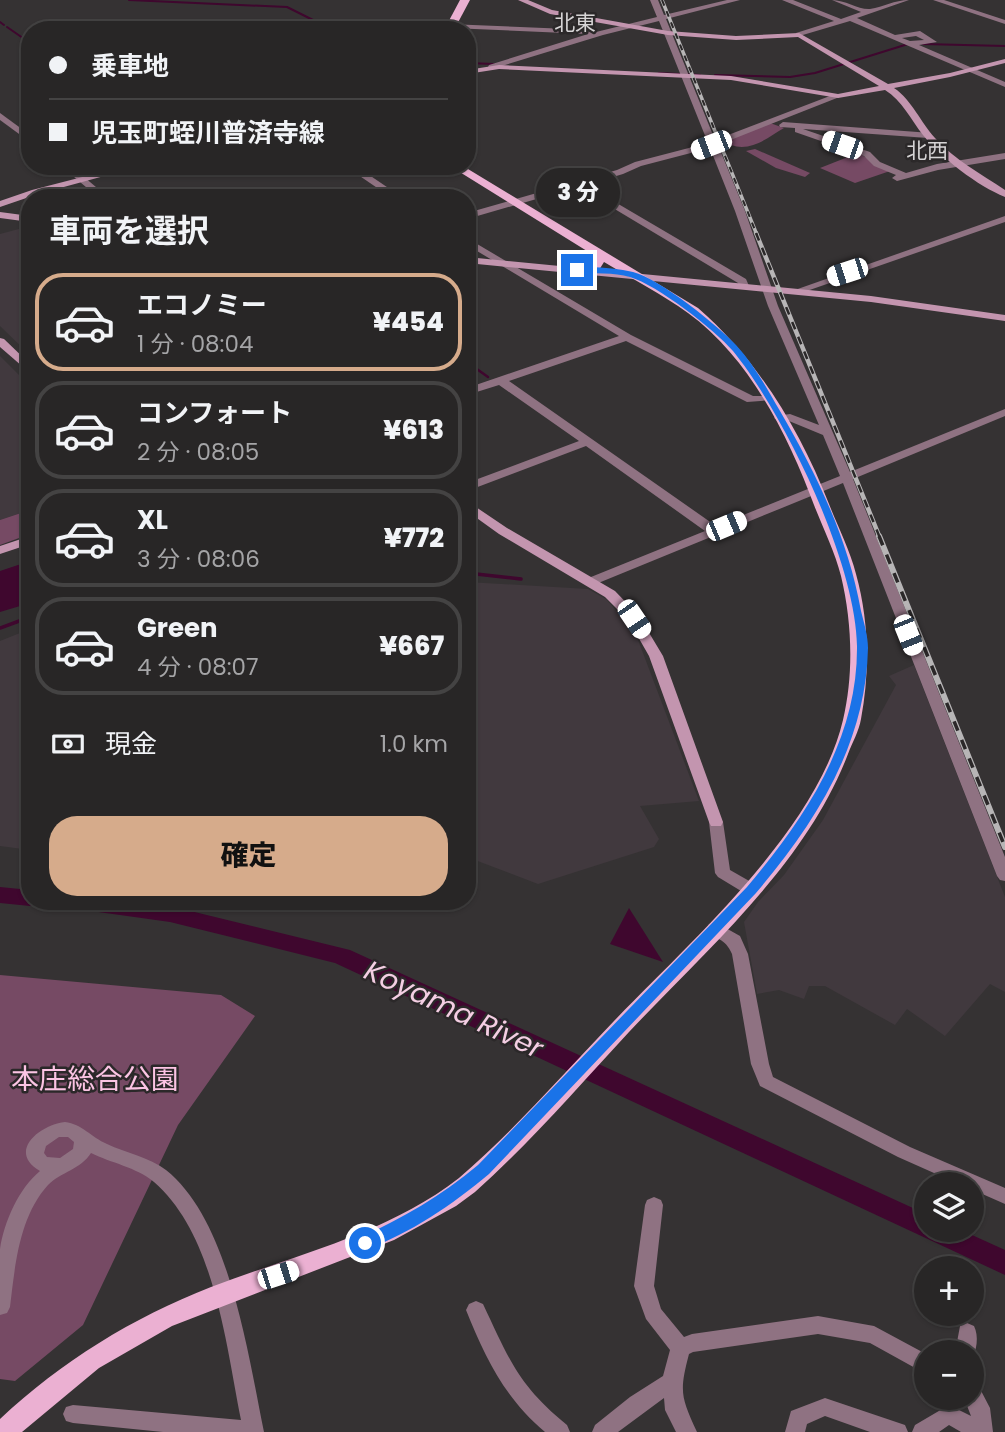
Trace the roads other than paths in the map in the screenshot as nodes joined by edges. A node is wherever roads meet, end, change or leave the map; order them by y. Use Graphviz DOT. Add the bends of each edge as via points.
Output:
graph roads {
  1 [pos="465,0"];
  2 [pos="522,0"];
  3 [pos="654,0"];
  4 [pos="736,0"];
  5 [pos="786,0"];
  6 [pos="836,0"];
  7 [pos="905,0"];
  8 [pos="937,0"];
  9 [pos="867,12"];
  10 [pos="661,17"];
  11 [pos="845,20"];
  12 [pos="454,21"];
  13 [pos="1005,22"];
  14 [pos="632,25"];
  15 [pos="476,29"];
  16 [pos="600,33"];
  17 [pos="668,33"];
  18 [pos="799,35"];
  19 [pos="893,37"];
  20 [pos="906,43"];
  21 [pos="1005,61"];
  22 [pos="492,67"];
  23 [pos="476,70"];
  24 [pos="968,70"];
  25 [pos="684,76"];
  26 [pos="1005,85"];
  27 [pos="889,88"];
  28 [pos="838,96"];
  29 [pos="0,116"];
  30 [pos="778,123"];
  31 [pos="21,127"];
  32 [pos="16,128"];
  33 [pos="0,131"];
  34 [pos="21,132"];
  35 [pos="928,135"];
  36 [pos="711,145"];
  37 [pos="1005,156"];
  38 [pos="958,163"];
  39 [pos="77,175"];
  40 [pos="102,175"];
  41 [pos="363,175"];
  42 [pos="469,175"];
  43 [pos="903,175"];
  44 [pos="83,180"];
  45 [pos="891,180"];
  46 [pos="579,184"];
  47 [pos="52,189"];
  48 [pos="94,189"];
  49 [pos="385,189"];
  50 [pos="1005,194"];
  51 [pos="21,198"];
  52 [pos="514,203"];
  53 [pos="0,204"];
  54 [pos="476,214"];
  55 [pos="0,215"];
  56 [pos="21,218"];
  57 [pos="1005,219"];
  58 [pos="476,246"];
  59 [pos="601,256"];
  60 [pos="476,261"];
  61 [pos="502,262"];
  62 [pos="577,270"];
  63 [pos="632,275"];
  64 [pos="675,280"];
  65 [pos="744,286"];
  66 [pos="769,289"];
  67 [pos="797,291"];
  68 [pos="664,293"];
  69 [pos="1005,318"];
  70 [pos="627,337"];
  71 [pos="0,341"];
  72 [pos="21,361"];
  73 [pos="501,382"];
  74 [pos="476,389"];
  75 [pos="769,398"];
  76 [pos="1005,412"];
  77 [pos="780,418"];
  78 [pos="827,433"];
  79 [pos="587,442"];
  80 [pos="846,477"];
  81 [pos="476,484"];
  82 [pos="816,489"];
  83 [pos="476,512"];
  84 [pos="714,531"];
  85 [pos="21,543"];
  86 [pos="0,550"];
  87 [pos="591,582"];
  88 [pos="1005,876"];
  89 [pos="752,890"];
  90 [pos="715,928"];
  91 [pos="90,1145"];
  92 [pos="47,1169"];
  93 [pos="1005,1196"];
  94 [pos="654,1205"];
  95 [pos="223,1294"];
  96 [pos="0,1307"];
  97 [pos="476,1310"];
  98 [pos="967,1332"];
  99 [pos="966,1340"];
  100 [pos="680,1348"];
  101 [pos="914,1358"];
  102 [pos="672,1381"];
  103 [pos="980,1410"];
  104 [pos="72,1415"];
  105 [pos="4,1432"];
  106 [pos="253,1432"];
  107 [pos="560,1432"];
  108 [pos="601,1432"];
  109 [pos="687,1432"];
  110 [pos="795,1432"];
  111 [pos="898,1432"];
  112 [pos="922,1432"];
  113 [pos="982,1432"];
  1 -- 12 [label="main road"];
  2 -- 14 [label="street" via="550,12"];
  3 -- 10 [label="street"];
  4 -- 10 [label="street"];
  5 -- 11 [label="street"];
  6 -- 9 [label="street"];
  7 -- 9 [label="street"];
  8 -- 13 [label="street"];
  9 -- 11 [label="street"];
  10 -- 14 [label="street"];
  10 -- 17 [label="street"];
  11 -- 18 [label="street"];
  11 -- 19 [label="street"];
  14 -- 16 [label="street"];
  14 -- 17 [label="street"];
  15 -- 16 [label="street"];
  16 -- 22 [label="street"];
  17 -- 18 [label="street" via="736,38"];
  17 -- 25 [label="street"];
  18 -- 27 [label="street"];
  19 -- 20 [label="street"];
  19 -- 20 [label="street" via="917,33 933,42"];
  20 -- 24 [label="street"];
  21 -- 24 [label="street"];
  22 -- 23 [label="street"];
  22 -- 25 [label="street"];
  24 -- 26 [label="street"];
  24 -- 27 [label="street"];
  25 -- 28 [label="street" via="758,81"];
  25 -- 36 [label="street"];
  27 -- 28 [label="street"];
  27 -- 35 [label="street" via="908,105"];
  28 -- 30 [label="street"];
  29 -- 32 [label="street"];
  30 -- 35 [label="street"];
  30 -- 36 [label="street"];
  30 -- 43 [label="street" via="867,153 877,164"];
  31 -- 32 [label="street"];
  32 -- 33 [label="street"];
  32 -- 34 [label="street"];
  35 -- 38 [label="street"];
  36 -- 46 [label="street"];
  36 -- 66 [label="street"];
  37 -- 38 [label="street"];
  38 -- 43 [label="street"];
  38 -- 50 [label="street"];
  39 -- 44 [label="street"];
  40 -- 44 [label="street"];
  41 -- 49 [label="street"];
  42 -- 52 [label="main road"];
  43 -- 45 [label="street"];
  44 -- 47 [label="street"];
  44 -- 48 [label="street"];
  46 -- 52 [label="street"];
  46 -- 65 [label="street" via="743,281"];
  51 -- 53 [label="street"];
  52 -- 54 [label="street"];
  52 -- 59 [label="main road"];
  55 -- 56 [label="street"];
  57 -- 67 [label="street"];
  58 -- 61 [label="street"];
  59 -- 62 [label="main road" via="595,267"];
  59 -- 63 [label="main road"];
  60 -- 61 [label="street"];
  61 -- 62 [label="street"];
  61 -- 70 [label="street"];
  62 -- 63 [label="street"];
  63 -- 64 [label="street"];
  63 -- 68 [label="main road"];
  64 -- 65 [label="street"];
  64 -- 68 [label="main road" via="665,283"];
  65 -- 66 [label="street"];
  66 -- 67 [label="street"];
  66 -- 78 [label="street"];
  67 -- 69 [label="street"];
  68 -- 75 [label="main road" via="736,349"];
  70 -- 73 [label="street"];
  70 -- 75 [label="street" via="751,400"];
  71 -- 72 [label="street"];
  73 -- 74 [label="street"];
  73 -- 79 [label="street"];
  75 -- 77 [label="main road"];
  76 -- 80 [label="street"];
  77 -- 78 [label="street" via="790,417"];
  77 -- 82 [label="main road"];
  78 -- 80 [label="street"];
  79 -- 81 [label="street"];
  79 -- 84 [label="street"];
  80 -- 82 [label="street"];
  80 -- 88 [label="street"];
  82 -- 84 [label="street"];
  82 -- 89 [label="main road" via="842,545 855,592 862,646 854,713 831,780 793,841"];
  83 -- 87 [label="street"];
  84 -- 87 [label="street"];
  85 -- 86 [label="street"];
  87 -- 89 [label="street" via="618,600 650,645 716,821 723,873"];
  89 -- 90 [label="main road"];
  90 -- 93 [label="street" via="734,940 740,954 766,1082 904,1152"];
  90 -- 95 [label="main road" via="541,1111 452,1196 407,1224 343,1253"];
  91 -- 92 [label="street" via="78,1158"];
  91 -- 92 [label="street" via="73,1130 49,1132 35,1154"];
  91 -- 95 [label="street" via="137,1162 177,1191 193,1215"];
  92 -- 96 [label="street" via="12,1236"];
  94 -- 100 [label="street" via="644,1286 653,1313"];
  95 -- 105 [label="main road" via="141,1329 89,1360"];
  95 -- 106 [label="street" via="234,1328"];
  97 -- 107 [label="street" via="500,1369 534,1411"];
  98 -- 99 [label="street"];
  100 -- 101 [label="street" via="818,1325 874,1335"];
  100 -- 102 [label="street"];
  102 -- 108 [label="street"];
  102 -- 109 [label="street" via="676,1410"];
  103 -- 113 [label="street"];
  104 -- 106 [label="street"];
  110 -- 111 [label="street" via="797,1418 825,1407"];
  112 -- 113 [label="street" via="949,1414"];
}
